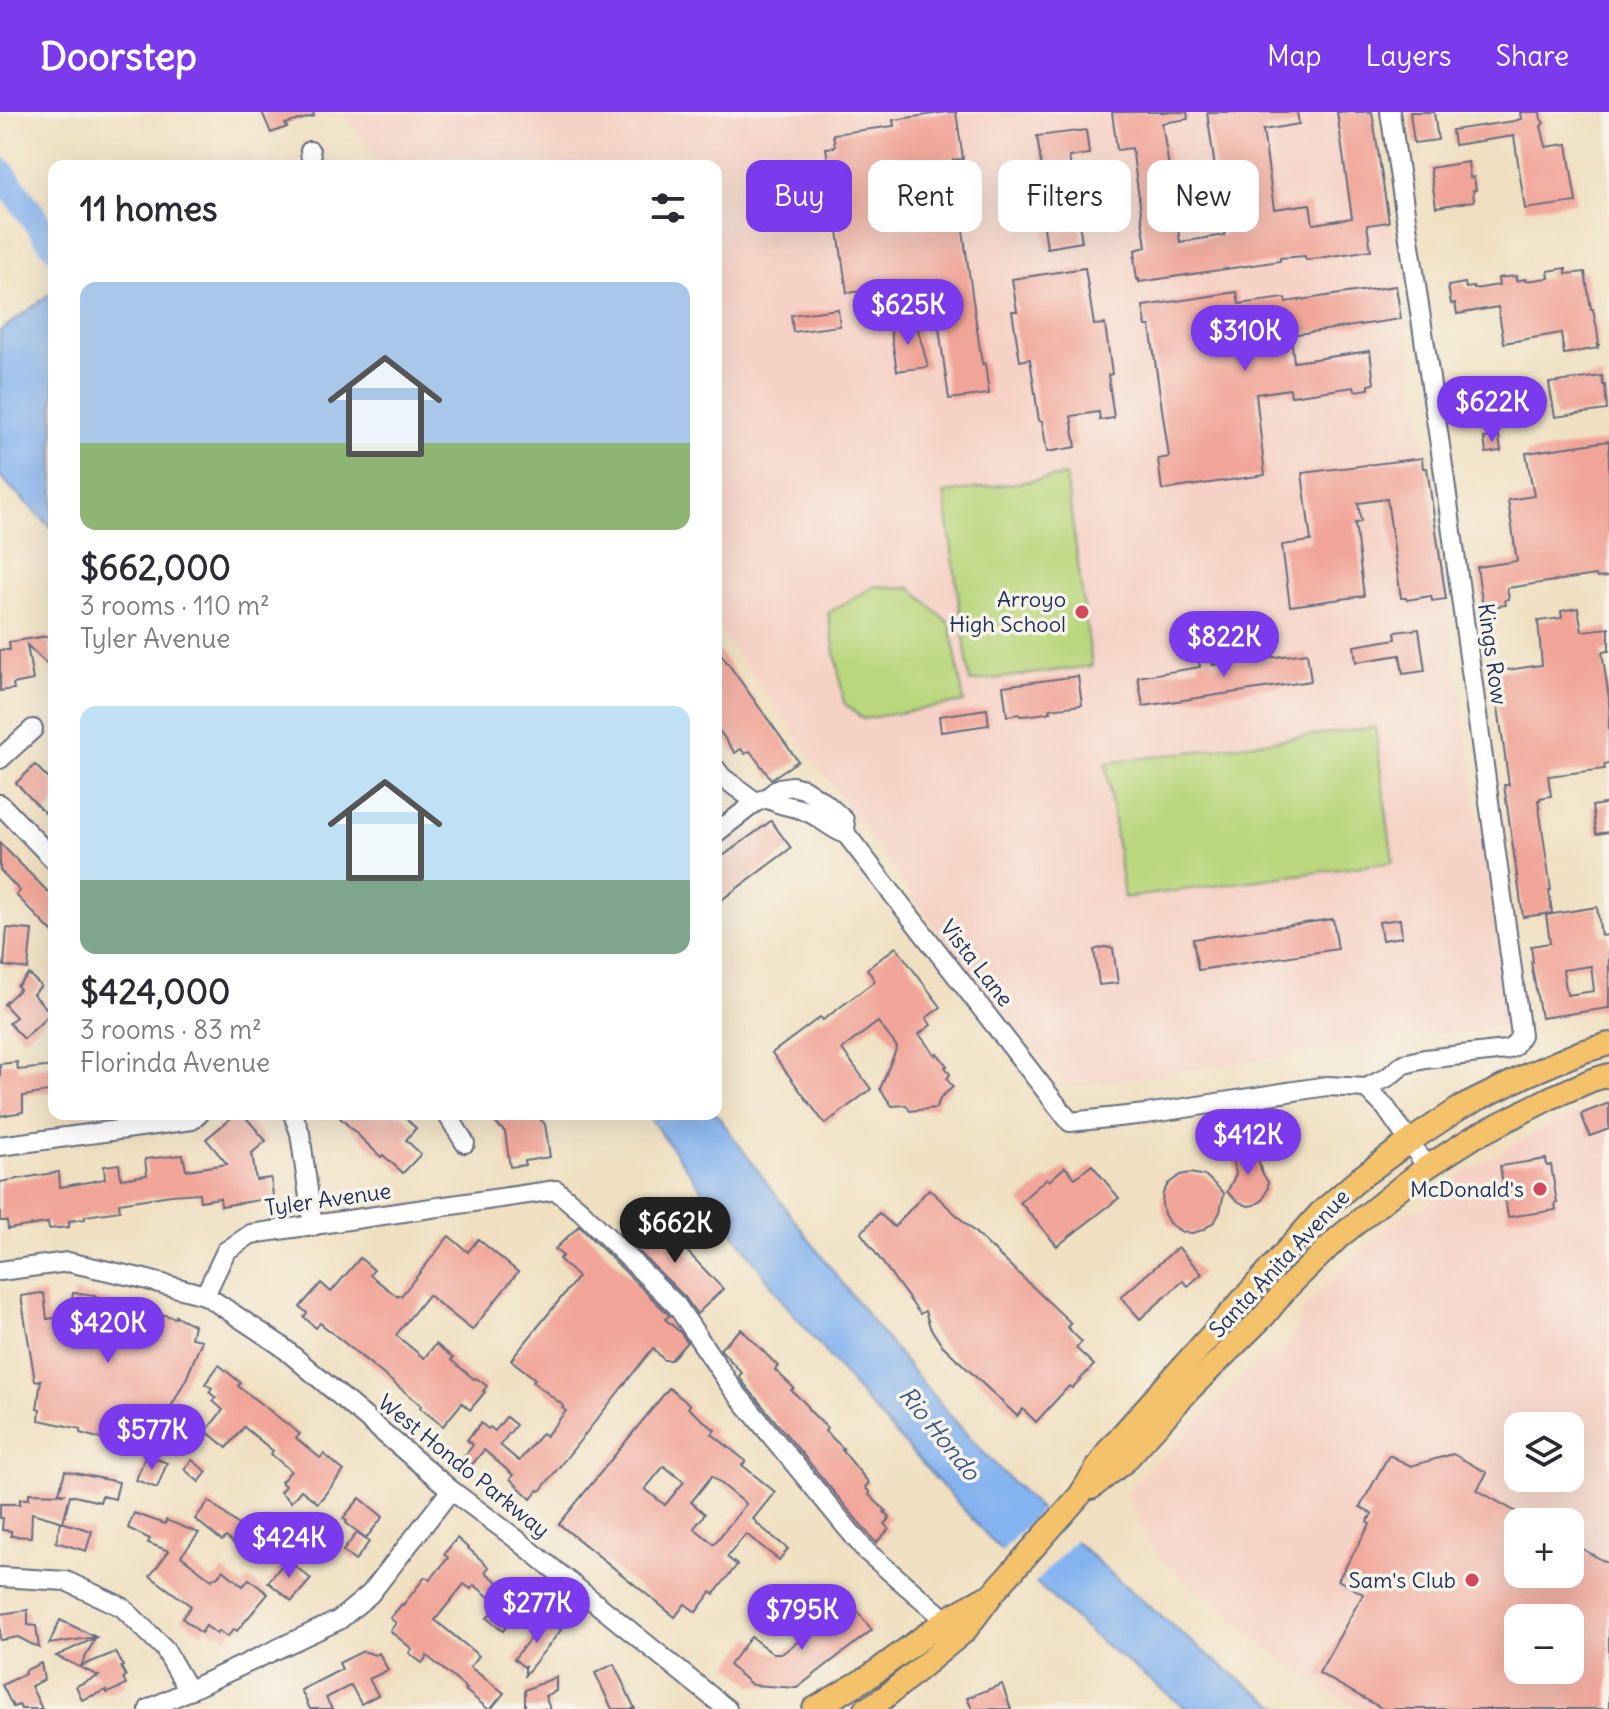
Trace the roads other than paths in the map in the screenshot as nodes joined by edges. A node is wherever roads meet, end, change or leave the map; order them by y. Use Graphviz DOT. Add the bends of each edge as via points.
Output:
graph roads {
  1 [pos="1390,112"];
  2 [pos="33,729"];
  3 [pos="0,759"];
  4 [pos="722,777"];
  5 [pos="761,800"];
  6 [pos="0,804"];
  7 [pos="722,829"];
  8 [pos="48,854"];
  9 [pos="1609,1044"];
  10 [pos="1609,1075"];
  11 [pos="1366,1088"];
  12 [pos="192,1120"];
  13 [pos="295,1120"];
  14 [pos="451,1120"];
  15 [pos="1410,1141"];
  16 [pos="465,1143"];
  17 [pos="0,1146"];
  18 [pos="1427,1167"];
  19 [pos="313,1226"];
  20 [pos="1298,1237"];
  21 [pos="0,1271"];
  22 [pos="205,1295"];
  23 [pos="1264,1316"];
  24 [pos="451,1490"];
  25 [pos="1080,1495"];
  26 [pos="0,1577"];
  27 [pos="994,1592"];
  28 [pos="946,1620"];
  29 [pos="189,1691"];
  30 [pos="149,1709"];
  31 [pos="727,1709"];
  32 [pos="814,1709"];
  33 [pos="866,1709"];
  1 -- 11 [label="street, Kings Row" via="1521,1035 1506,1050 1404,1064"];
  2 -- 3 [label="street"];
  4 -- 5 [label="street"];
  5 -- 7 [label="street"];
  5 -- 11 [label="street, Vista Lane" via="792,786 804,789 844,820 846,834 1070,1122 1327,1086"];
  6 -- 8 [label="street"];
  9 -- 15 [label="main road, Santa Anita Avenue" via="1503,1086"];
  10 -- 18 [label="main road, Santa Anita Avenue" via="1540,1102"];
  11 -- 15 [label="street"];
  12 -- 17 [label="street"];
  13 -- 19 [label="street"];
  14 -- 16 [label="street"];
  15 -- 18 [label="street"];
  15 -- 20 [label="main road, Santa Anita Avenue" via="1360,1178"];
  18 -- 23 [label="main road, Santa Anita Avenue" via="1338,1238"];
  19 -- 22 [label="street, Tyler Avenue" via="251,1234 238,1242 226,1251"];
  19 -- 28 [label="street, Tyler Avenue" via="556,1190 677,1306 732,1388 866,1551"];
  20 -- 23 [label="main road" via="1294,1255 1266,1293"];
  20 -- 25 [label="main road, Santa Anita Avenue" via="1110,1448"];
  21 -- 22 [label="street" via="68,1262"];
  22 -- 24 [label="street, West Hondo Parkway" via="280,1345"];
  23 -- 25 [label="main road, Santa Anita Avenue" via="1124,1462"];
  24 -- 29 [label="street" via="370,1594 339,1620"];
  24 -- 31 [label="street, West Hondo Parkway"];
  25 -- 27 [label="main road, Santa Anita Avenue"];
  26 -- 29 [label="street" via="66,1581 122,1607 164,1648"];
  27 -- 28 [label="main road, Santa Anita Avenue"];
  27 -- 33 [label="main road, Santa Anita Avenue" via="965,1631"];
  28 -- 32 [label="main road, Santa Anita Avenue"];
  29 -- 30 [label="street"];
}
